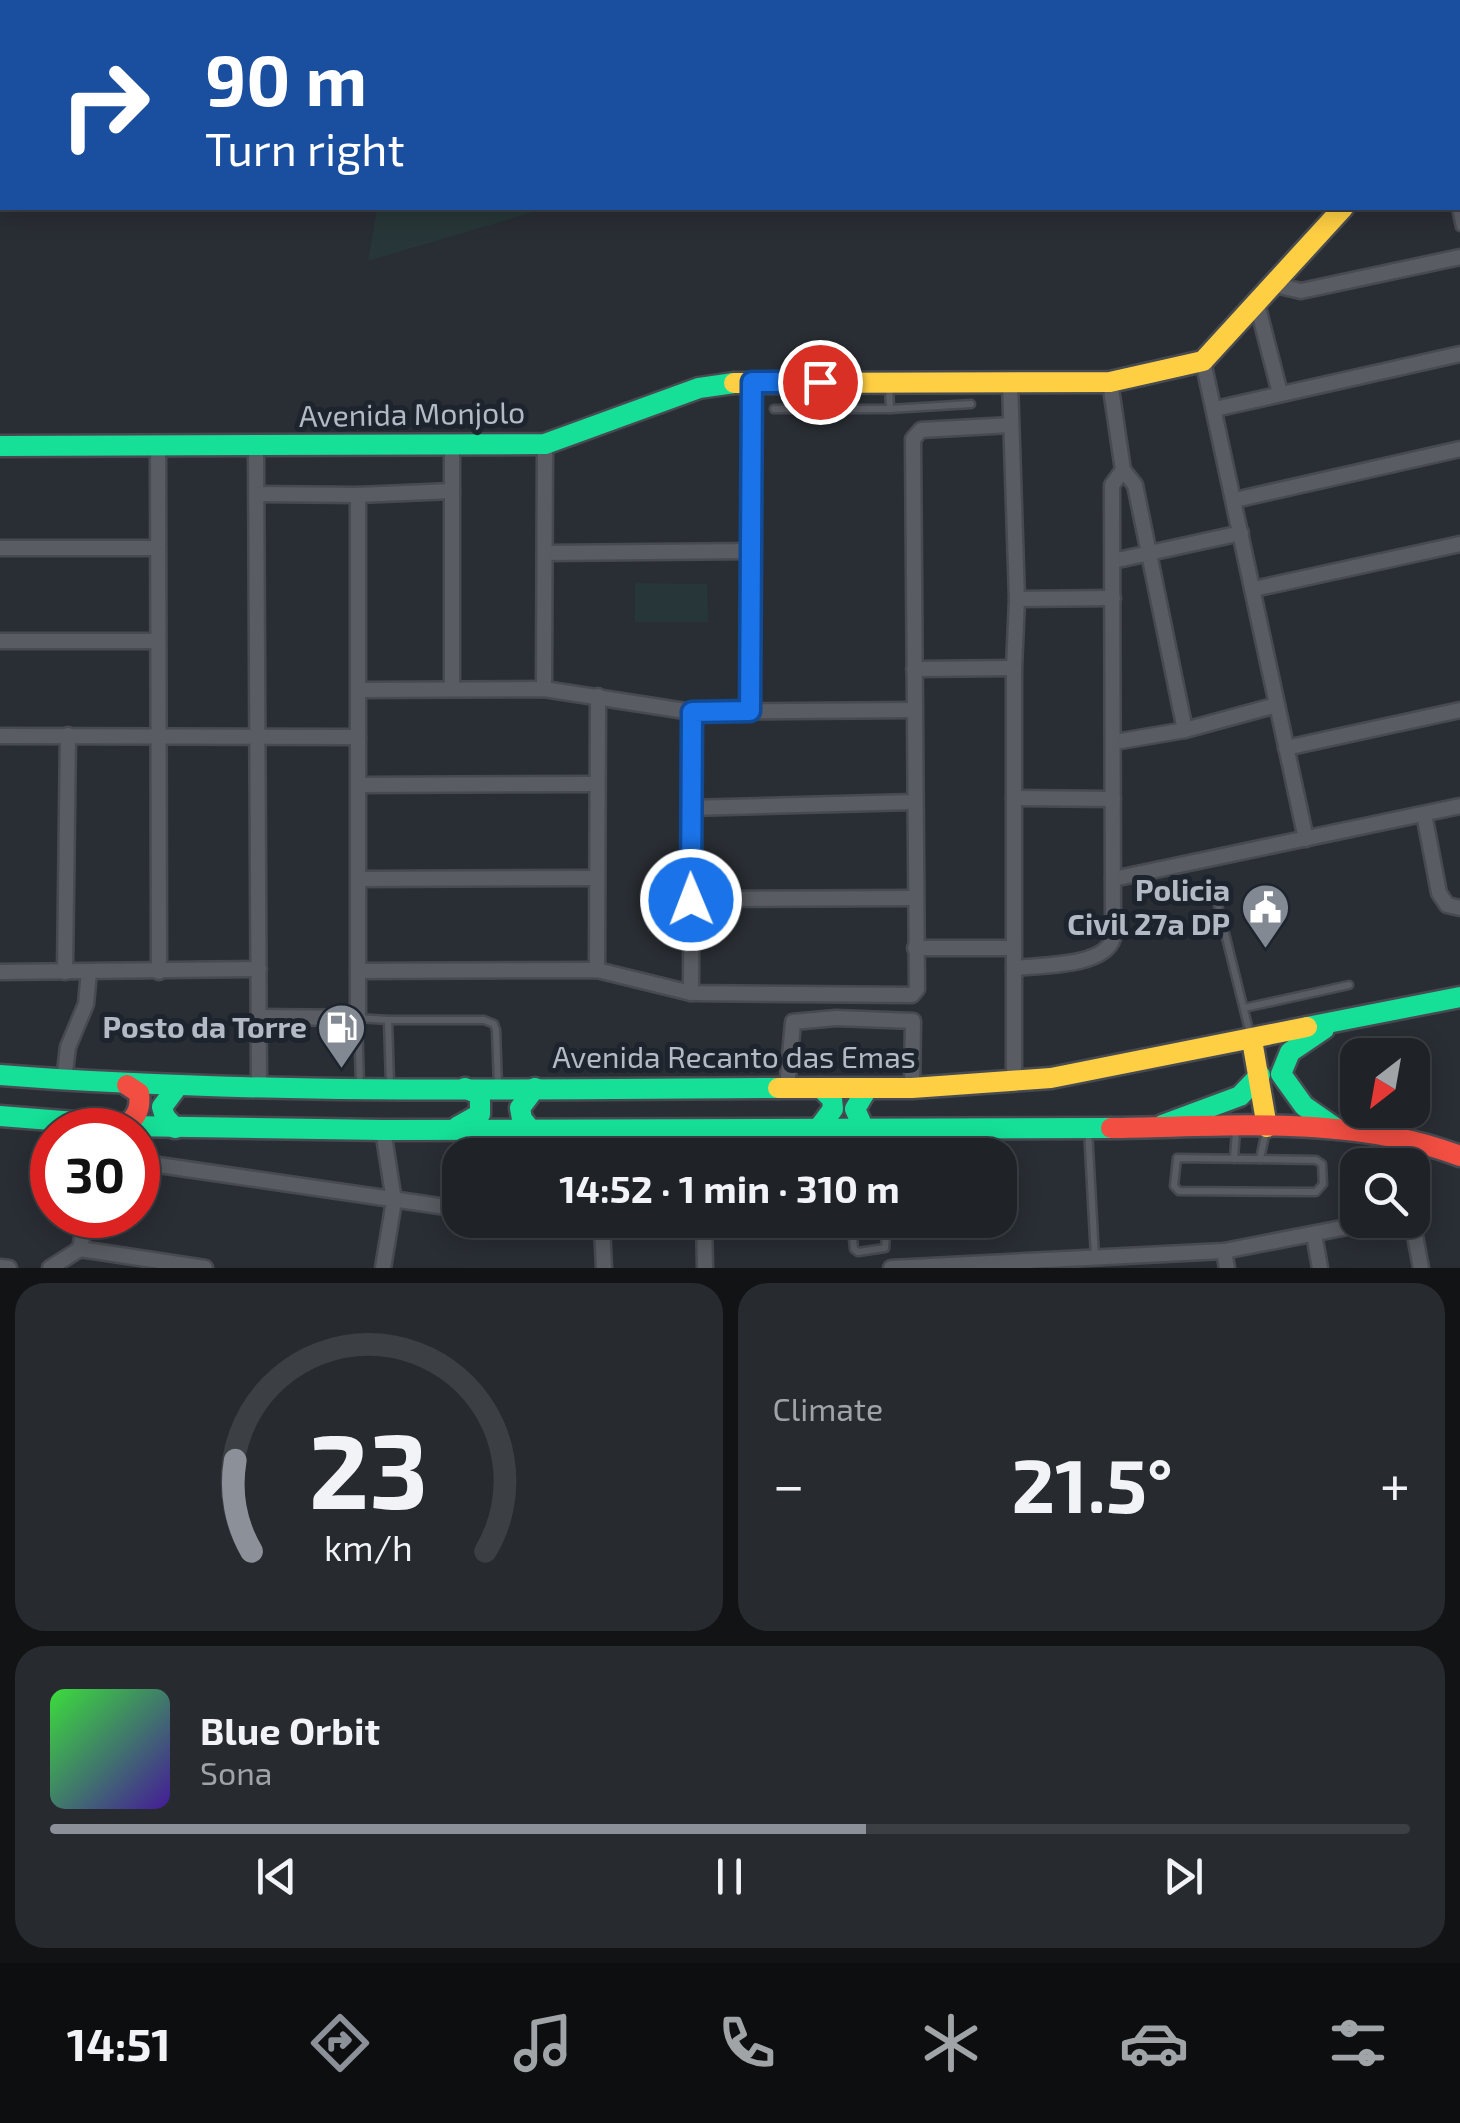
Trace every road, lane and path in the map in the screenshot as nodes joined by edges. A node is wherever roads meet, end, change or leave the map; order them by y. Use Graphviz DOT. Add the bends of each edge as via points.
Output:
graph roads {
  1 [pos="1342,210"];
  2 [pos="1460,257"];
  3 [pos="1275,285"];
  4 [pos="1257,304"];
  5 [pos="1460,354"];
  6 [pos="1203,362"];
  7 [pos="752,382"];
  8 [pos="889,382"];
  9 [pos="1110,382"];
  10 [pos="1010,383"];
  11 [pos="1280,393"];
  12 [pos="971,404"];
  13 [pos="1215,408"];
  14 [pos="774,409"];
  15 [pos="890,409"];
  16 [pos="1011,425"];
  17 [pos="544,444"];
  18 [pos="0,446"];
  19 [pos="158,446"];
  20 [pos="452,446"];
  21 [pos="256,447"];
  22 [pos="1460,449"];
  23 [pos="1122,470"];
  24 [pos="452,490"];
  25 [pos="258,494"];
  26 [pos="358,495"];
  27 [pos="1235,500"];
  28 [pos="1241,534"];
  29 [pos="1460,544"];
  30 [pos="0,548"];
  31 [pos="158,548"];
  32 [pos="752,551"];
  33 [pos="546,553"];
  34 [pos="1150,556"];
  35 [pos="1112,562"];
  36 [pos="1254,590"];
  37 [pos="1113,598"];
  38 [pos="1016,600"];
  39 [pos="0,641"];
  40 [pos="158,641"];
  41 [pos="1014,668"];
  42 [pos="914,669"];
  43 [pos="452,688"];
  44 [pos="544,689"];
  45 [pos="359,690"];
  46 [pos="598,696"];
  47 [pos="1277,705"];
  48 [pos="913,710"];
  49 [pos="1460,710"];
  50 [pos="750,711"];
  51 [pos="692,712"];
  52 [pos="1185,730"];
  53 [pos="160,734"];
  54 [pos="258,734"];
  55 [pos="68,735"];
  56 [pos="0,736"];
  57 [pos="358,737"];
  58 [pos="1115,742"];
  59 [pos="1286,748"];
  60 [pos="596,784"];
  61 [pos="359,785"];
  62 [pos="1014,798"];
  63 [pos="1113,800"];
  64 [pos="913,802"];
  65 [pos="1460,806"];
  66 [pos="689,808"];
  67 [pos="1424,814"];
  68 [pos="1306,839"];
  69 [pos="596,878"];
  70 [pos="359,879"];
  71 [pos="1113,879"];
  72 [pos="1214,889"];
  73 [pos="914,898"];
  74 [pos="691,900"];
  75 [pos="1460,908"];
  76 [pos="915,948"];
  77 [pos="1013,948"];
  78 [pos="1014,968"];
  79 [pos="259,970"];
  80 [pos="597,970"];
  81 [pos="0,972"];
  82 [pos="65,972"];
  83 [pos="88,972"];
  84 [pos="159,972"];
  85 [pos="358,972"];
  86 [pos="1349,984"];
  87 [pos="691,993"];
  88 [pos="837,993"];
  89 [pos="1460,997"];
  90 [pos="1244,1008"];
  91 [pos="260,1017"];
  92 [pos="358,1018"];
  93 [pos="836,1018"];
  94 [pos="388,1020"];
  95 [pos="1339,1021"];
  96 [pos="1252,1040"];
  97 [pos="0,1075"];
  98 [pos="1260,1075"];
  99 [pos="64,1080"];
  100 [pos="1014,1083"];
  101 [pos="127,1085"];
  102 [pos="178,1087"];
  103 [pos="360,1088"];
  104 [pos="390,1088"];
  105 [pos="465,1088"];
  106 [pos="498,1088"];
  107 [pos="535,1088"];
  108 [pos="736,1088"];
  109 [pos="788,1088"];
  110 [pos="822,1088"];
  111 [pos="912,1088"];
  112 [pos="260,1089"];
  113 [pos="867,1089"];
  114 [pos="140,1108"];
  115 [pos="0,1116"];
  116 [pos="30,1118"];
  117 [pos="160,1127"];
  118 [pos="1267,1127"];
  119 [pos="175,1128"];
  120 [pos="738,1128"];
  121 [pos="818,1128"];
  122 [pos="1088,1128"];
  123 [pos="620,1129"];
  124 [pos="864,1129"];
  125 [pos="1145,1129"];
  126 [pos="1236,1129"];
  127 [pos="383,1130"];
  128 [pos="451,1130"];
  129 [pos="531,1130"];
  130 [pos="702,1130"];
  131 [pos="1344,1132"];
  132 [pos="1398,1137"];
  133 [pos="617,1138"];
  134 [pos="623,1138"];
  135 [pos="702,1138"];
  136 [pos="858,1138"];
  137 [pos="871,1138"];
  138 [pos="1428,1143"];
  139 [pos="1402,1148"];
  140 [pos="1420,1148"];
  141 [pos="1460,1156"];
  142 [pos="1234,1159"];
  143 [pos="1260,1159"];
  144 [pos="160,1165"];
  145 [pos="394,1201"];
  146 [pos="442,1207"];
  147 [pos="1340,1229"];
  148 [pos="1314,1234"];
  149 [pos="82,1238"];
  150 [pos="602,1238"];
  151 [pos="702,1238"];
  152 [pos="853,1238"];
  153 [pos="886,1238"];
  154 [pos="1415,1238"];
  155 [pos="80,1248"];
  156 [pos="1224,1251"];
  157 [pos="1088,1262"];
  158 [pos="992,1266"];
  159 [pos="0,1267"];
  160 [pos="9,1268"];
  161 [pos="50,1268"];
  162 [pos="205,1268"];
  163 [pos="382,1268"];
  164 [pos="604,1268"];
  165 [pos="705,1268"];
  166 [pos="891,1268"];
  167 [pos="899,1268"];
  168 [pos="1227,1268"];
  169 [pos="1320,1268"];
  170 [pos="1420,1268"];
  1 -- 3 [label="main road"];
  2 -- 3 [label="street" via="1301,291"];
  3 -- 4 [label="main road"];
  4 -- 6 [label="main road"];
  4 -- 11 [label="street"];
  5 -- 11 [label="street"];
  6 -- 9 [label="main road, Avenida Monjolo"];
  6 -- 13 [label="street"];
  7 -- 8 [label="main road, Avenida Monjolo"];
  7 -- 17 [label="main road, Avenida Monjolo" via="700,388"];
  7 -- 32 [label="street"];
  8 -- 10 [label="main road, Avenida Monjolo"];
  8 -- 15 [label="lane"];
  9 -- 10 [label="main road, Avenida Monjolo"];
  9 -- 23 [label="street"];
  10 -- 16 [label="street"];
  11 -- 13 [label="street"];
  12 -- 15 [label="lane"];
  13 -- 27 [label="street"];
  14 -- 15 [label="lane"];
  16 -- 38 [label="street"];
  16 -- 42 [label="street" via="915,434"];
  17 -- 20 [label="main road, Avenida Monjolo"];
  17 -- 33 [label="street"];
  18 -- 19 [label="main road, Avenida Monjolo"];
  19 -- 21 [label="main road, Avenida Monjolo"];
  19 -- 31 [label="street"];
  20 -- 21 [label="main road, Avenida Monjolo"];
  20 -- 24 [label="street"];
  21 -- 25 [label="street"];
  22 -- 27 [label="street"];
  23 -- 34 [label="street" via="1135,485"];
  23 -- 35 [label="street" via="1112,486"];
  24 -- 26 [label="street"];
  24 -- 43 [label="street"];
  25 -- 26 [label="street"];
  25 -- 54 [label="street"];
  26 -- 45 [label="street"];
  27 -- 28 [label="street"];
  28 -- 34 [label="street"];
  28 -- 36 [label="street"];
  29 -- 36 [label="street"];
  30 -- 31 [label="street"];
  31 -- 40 [label="street"];
  32 -- 33 [label="street"];
  32 -- 50 [label="street"];
  33 -- 44 [label="street"];
  34 -- 35 [label="street"];
  34 -- 52 [label="street"];
  35 -- 37 [label="street"];
  36 -- 47 [label="street"];
  37 -- 38 [label="street"];
  37 -- 58 [label="street"];
  38 -- 41 [label="street"];
  39 -- 40 [label="street"];
  40 -- 53 [label="street"];
  41 -- 42 [label="street"];
  41 -- 62 [label="street"];
  42 -- 48 [label="street"];
  43 -- 44 [label="street"];
  43 -- 45 [label="street"];
  44 -- 46 [label="street"];
  45 -- 57 [label="street"];
  46 -- 51 [label="street"];
  46 -- 60 [label="street"];
  47 -- 52 [label="street"];
  47 -- 59 [label="street"];
  48 -- 50 [label="street"];
  48 -- 64 [label="street"];
  49 -- 59 [label="street"];
  50 -- 51 [label="street"];
  51 -- 66 [label="street"];
  52 -- 58 [label="street"];
  53 -- 54 [label="street"];
  53 -- 55 [label="street"];
  53 -- 84 [label="street"];
  54 -- 57 [label="street"];
  54 -- 79 [label="street"];
  55 -- 56 [label="street"];
  55 -- 82 [label="street"];
  57 -- 61 [label="street"];
  58 -- 63 [label="street"];
  59 -- 68 [label="street"];
  60 -- 61 [label="street"];
  60 -- 69 [label="street"];
  61 -- 70 [label="street"];
  62 -- 63 [label="street"];
  62 -- 77 [label="street"];
  63 -- 71 [label="street"];
  64 -- 66 [label="street"];
  64 -- 73 [label="street"];
  65 -- 67 [label="street"];
  66 -- 74 [label="street"];
  67 -- 68 [label="street"];
  67 -- 75 [label="street" via="1439,892 1447,905"];
  68 -- 71 [label="street"];
  69 -- 70 [label="street"];
  69 -- 80 [label="street"];
  70 -- 85 [label="street"];
  71 -- 78 [label="street" via="1107,951"];
  72 -- 90 [label="lane"];
  73 -- 74 [label="street"];
  73 -- 76 [label="street"];
  74 -- 87 [label="street"];
  76 -- 77 [label="street"];
  76 -- 88 [label="street" via="912,995"];
  77 -- 78 [label="street"];
  78 -- 100 [label="street"];
  79 -- 84 [label="street"];
  79 -- 91 [label="street"];
  80 -- 85 [label="street"];
  80 -- 87 [label="street"];
  81 -- 82 [label="street"];
  82 -- 83 [label="street"];
  83 -- 84 [label="street"];
  83 -- 99 [label="street"];
  85 -- 92 [label="street"];
  86 -- 90 [label="lane"];
  87 -- 88 [label="street"];
  88 -- 93 [label="street"];
  89 -- 95 [label="main road, Avenida Recanto das Emas"];
  90 -- 96 [label="lane"];
  91 -- 92 [label="street"];
  91 -- 112 [label="street"];
  92 -- 94 [label="lane"];
  92 -- 103 [label="lane"];
  93 -- 109 [label="street" via="793,1022"];
  93 -- 111 [label="street" via="913,1020"];
  94 -- 104 [label="lane"];
  94 -- 106 [label="lane" via="491,1022"];
  95 -- 96 [label="main road, Avenida Recanto das Emas"];
  95 -- 131 [label="main road" via="1304,1040 1286,1057 1281,1074 1306,1108"];
  96 -- 98 [label="main road"];
  96 -- 100 [label="main road, Avenida Recanto das Emas"];
  97 -- 99 [label="main road, Avenida Recanto das Emas"];
  98 -- 118 [label="main road"];
  98 -- 125 [label="main road" via="1240,1096"];
  99 -- 101 [label="main road, Avenida Recanto das Emas"];
  100 -- 111 [label="main road, Avenida Recanto das Emas"];
  101 -- 102 [label="main road, Avenida Recanto das Emas"];
  101 -- 114 [label="main road" via="139,1093"];
  102 -- 112 [label="main road, Avenida Recanto das Emas"];
  102 -- 119 [label="main road" via="162,1108"];
  103 -- 104 [label="main road, Avenida Recanto das Emas"];
  103 -- 112 [label="main road, Avenida Recanto das Emas"];
  104 -- 105 [label="main road, Avenida Recanto das Emas"];
  105 -- 106 [label="main road, Avenida Recanto das Emas"];
  105 -- 128 [label="main road" via="480,1095 480,1114"];
  106 -- 107 [label="main road, Avenida Recanto das Emas"];
  107 -- 108 [label="main road, Avenida Recanto das Emas"];
  107 -- 129 [label="main road" via="519,1111"];
  108 -- 109 [label="main road, Avenida Recanto das Emas"];
  108 -- 120 [label="main road" via="726,1109"];
  109 -- 110 [label="main road, Avenida Recanto das Emas"];
  110 -- 113 [label="main road, Avenida Recanto das Emas"];
  110 -- 121 [label="main road" via="833,1109"];
  111 -- 113 [label="main road, Avenida Recanto das Emas"];
  113 -- 124 [label="main road" via="854,1108"];
  115 -- 116 [label="main road"];
  117 -- 119 [label="main road"];
  118 -- 126 [label="main road"];
  118 -- 131 [label="main road"];
  118 -- 143 [label="lane"];
  119 -- 127 [label="main road"];
  120 -- 121 [label="main road"];
  120 -- 130 [label="main road"];
  121 -- 124 [label="main road"];
  122 -- 124 [label="main road"];
  122 -- 125 [label="main road"];
  122 -- 157 [label="lane"];
  123 -- 129 [label="main road"];
  123 -- 130 [label="main road"];
  123 -- 133 [label="lane"];
  123 -- 134 [label="lane"];
  124 -- 136 [label="lane"];
  124 -- 137 [label="lane"];
  125 -- 126 [label="main road"];
  126 -- 142 [label="lane"];
  127 -- 128 [label="main road"];
  127 -- 145 [label="street"];
  128 -- 129 [label="main road"];
  130 -- 135 [label="street"];
  131 -- 132 [label="main road"];
  132 -- 138 [label="main road"];
  132 -- 139 [label="street"];
  138 -- 140 [label="street"];
  138 -- 141 [label="main road"];
  142 -- 143 [label="lane"];
  142 -- 143 [label="lane" via="1178,1158 1174,1188 1321,1189 1320,1161"];
  144 -- 145 [label="street"];
  145 -- 146 [label="street"];
  145 -- 163 [label="street"];
  147 -- 148 [label="street"];
  148 -- 156 [label="street"];
  148 -- 169 [label="street"];
  149 -- 155 [label="street"];
  150 -- 164 [label="street"];
  151 -- 165 [label="street"];
  152 -- 153 [label="lane" via="858,1252 885,1248"];
  154 -- 170 [label="street"];
  155 -- 161 [label="street"];
  155 -- 162 [label="street"];
  156 -- 157 [label="street"];
  156 -- 168 [label="street"];
  157 -- 158 [label="street"];
  158 -- 167 [label="street"];
  159 -- 160 [label="street"];
  166 -- 167 [label="street"];
}
